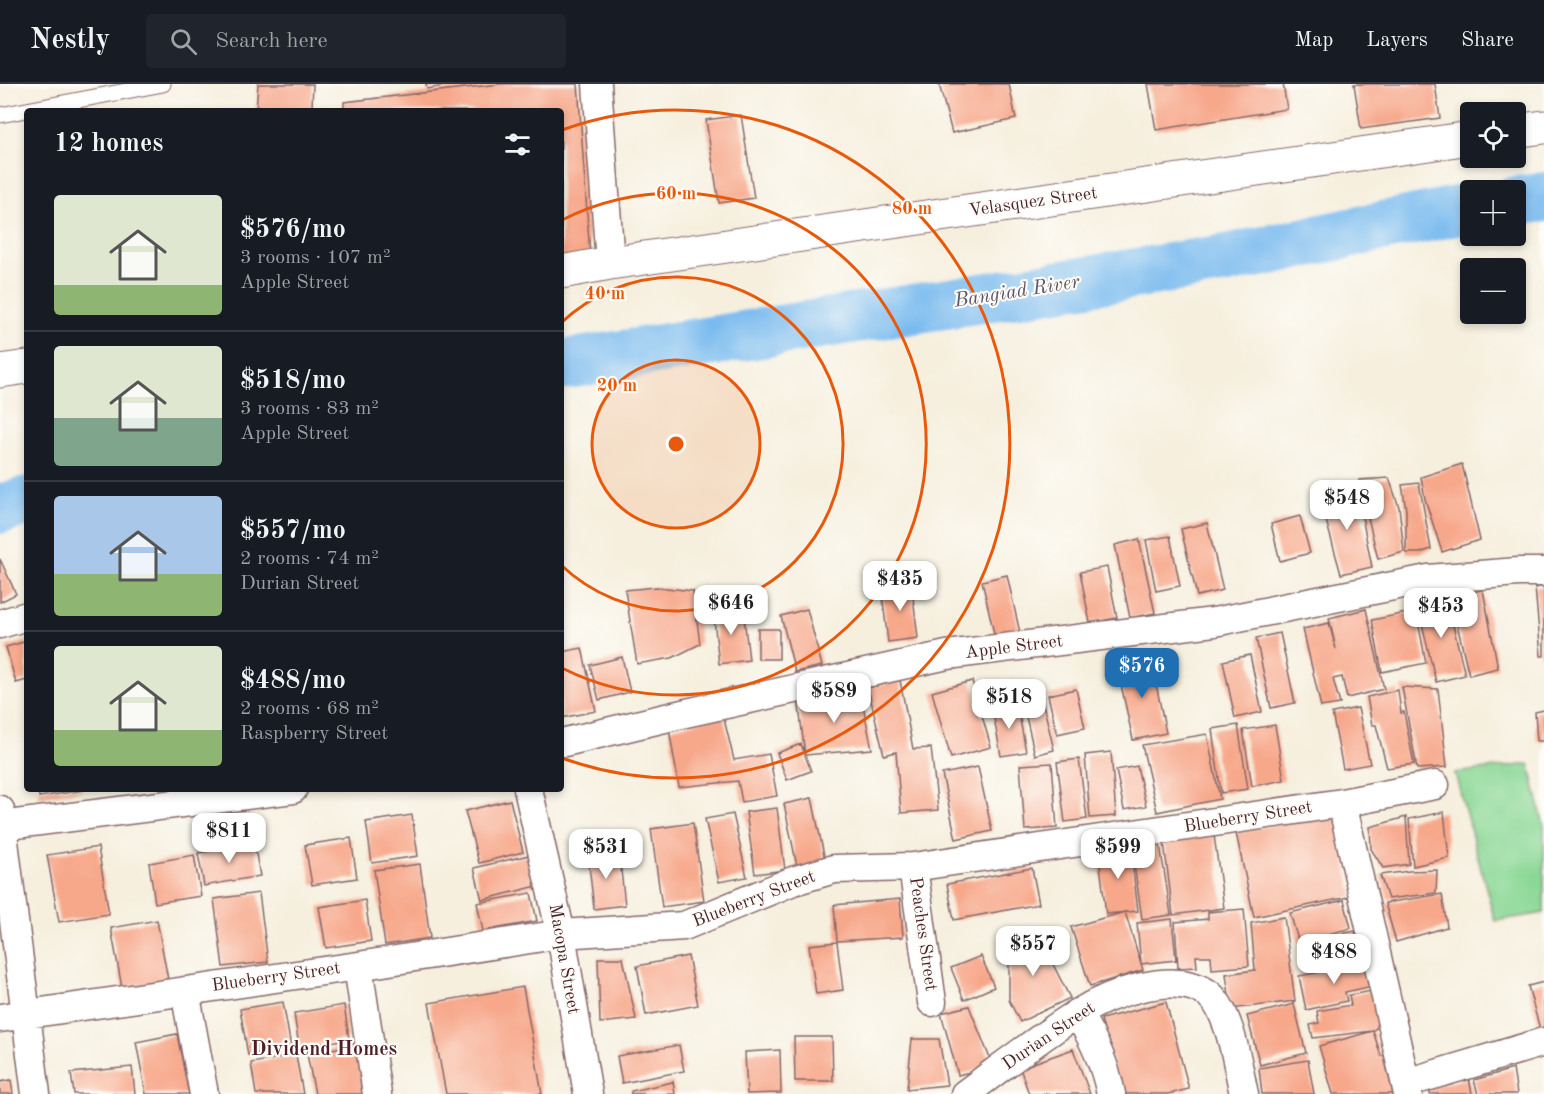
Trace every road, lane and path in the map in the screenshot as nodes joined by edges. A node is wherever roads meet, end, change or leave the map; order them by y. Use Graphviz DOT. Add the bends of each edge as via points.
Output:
graph roads {
  1 [pos="163,84"];
  2 [pos="597,84"];
  3 [pos="37,108"];
  4 [pos="24,110"];
  5 [pos="0,115"];
  6 [pos="1544,127"];
  7 [pos="1526,129"];
  8 [pos="1460,139"];
  9 [pos="610,263"];
  10 [pos="564,271"];
  11 [pos="24,367"];
  12 [pos="0,371"];
  13 [pos="1544,572"];
  14 [pos="24,617"];
  15 [pos="0,624"];
  16 [pos="564,742"];
  17 [pos="1435,785"];
  18 [pos="266,792"];
  19 [pos="529,792"];
  20 [pos="1342,802"];
  21 [pos="1,821"];
  22 [pos="913,867"];
  23 [pos="561,934"];
  24 [pos="358,966"];
  25 [pos="185,991"];
  26 [pos="932,1002"];
  27 [pos="1077,1013"];
  28 [pos="13,1016"];
  29 [pos="1544,1042"];
  30 [pos="1407,1089"];
  31 [pos="36,1094"];
  32 [pos="204,1094"];
  33 [pos="377,1094"];
  34 [pos="588,1094"];
  35 [pos="965,1094"];
  36 [pos="1111,1094"];
  37 [pos="1244,1094"];
  1 -- 3 [label="lane"];
  2 -- 9 [label="street"];
  4 -- 5 [label="lane"];
  6 -- 7 [label="main road"];
  8 -- 9 [label="main road, Velasquez Street"];
  9 -- 10 [label="main road, Velasquez Street"];
  11 -- 12 [label="main road"];
  13 -- 16 [label="street, Apple Street" via="1428,579 1215,622 947,655"];
  14 -- 15 [label="street"];
  17 -- 20 [label="street, Blueberry Street"];
  18 -- 21 [label="street"];
  19 -- 23 [label="street, Macopa Street"];
  20 -- 22 [label="street, Blueberry Street"];
  20 -- 30 [label="street"];
  21 -- 28 [label="street"];
  22 -- 23 [label="street, Blueberry Street" via="834,869 793,881 684,926"];
  22 -- 26 [label="street, Peaches Street"];
  23 -- 24 [label="street, Blueberry Street"];
  23 -- 34 [label="street, Macopa Street"];
  24 -- 25 [label="street, Blueberry Street"];
  24 -- 33 [label="street"];
  25 -- 28 [label="street, Blueberry Street"];
  25 -- 32 [label="street"];
  27 -- 35 [label="street, Durian Street"];
  27 -- 36 [label="street" via="1095,1041"];
  27 -- 37 [label="street, Durian Street" via="1113,996 1159,983 1184,984 1208,993 1226,1017"];
  28 -- 31 [label="street"];
  29 -- 30 [label="street"];
}
